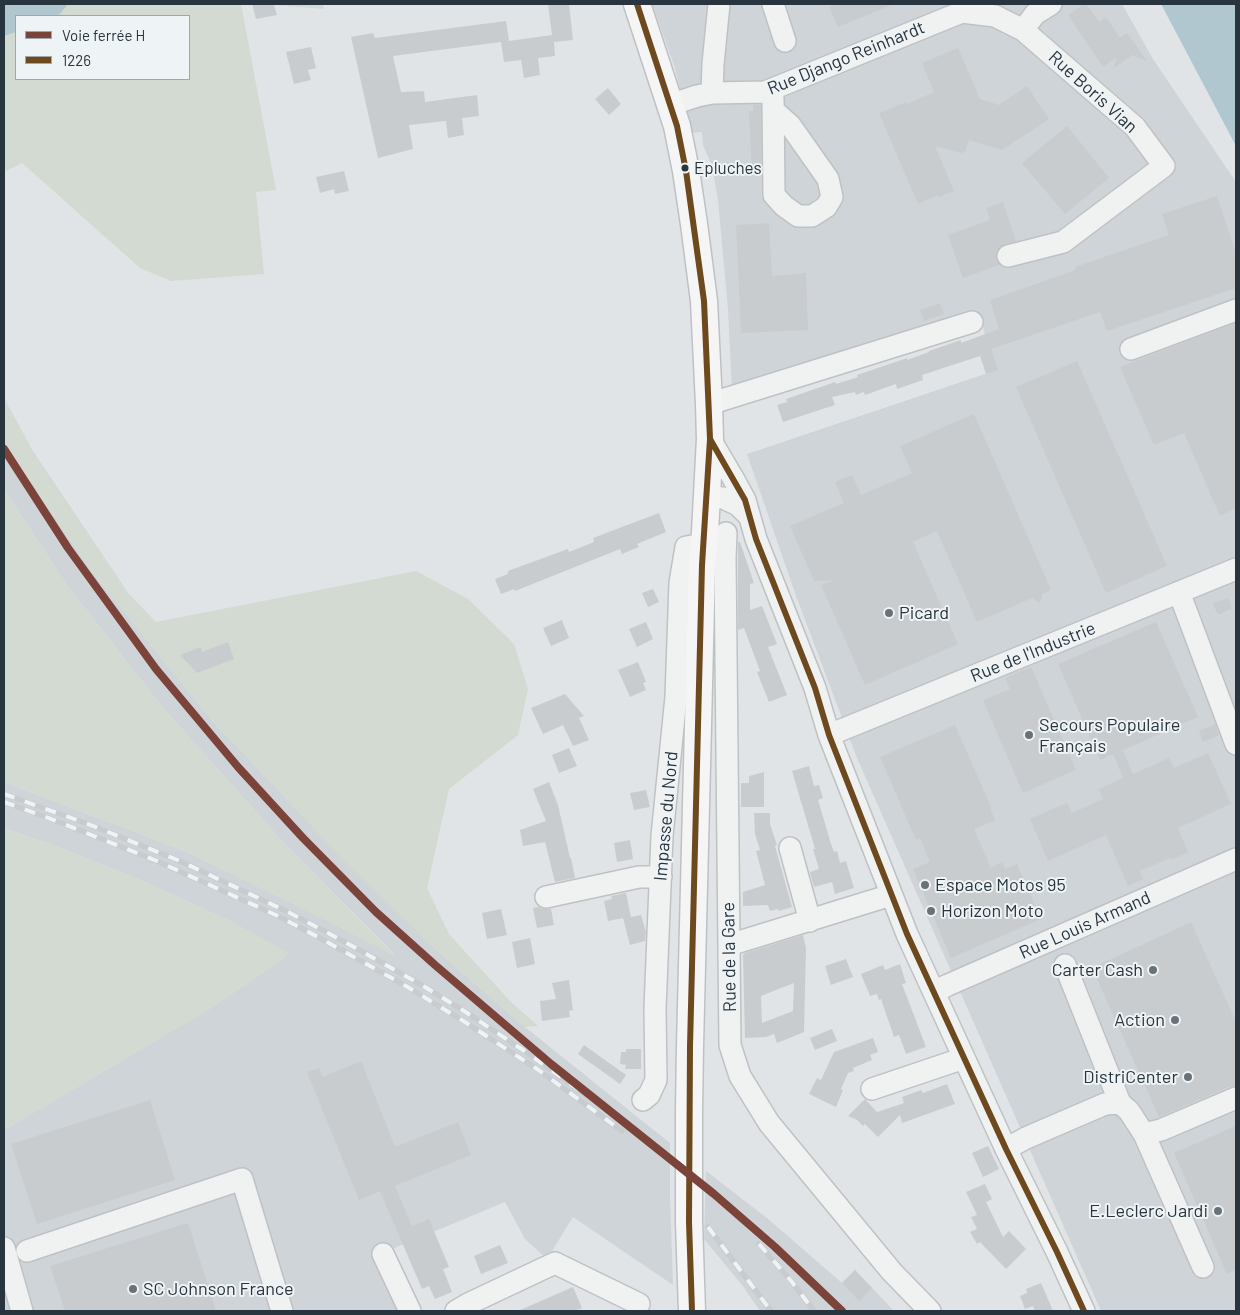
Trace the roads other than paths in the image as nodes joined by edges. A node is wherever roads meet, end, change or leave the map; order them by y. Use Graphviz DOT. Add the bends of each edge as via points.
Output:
graph roads {
  1 [pos="637,4"];
  2 [pos="719,4"];
  3 [pos="774,4"];
  4 [pos="1051,4"];
  5 [pos="962,8"];
  6 [pos="1023,30"];
  7 [pos="785,41"];
  8 [pos="712,93"];
  9 [pos="670,105"];
  10 [pos="1008,256"];
  11 [pos="1236,310"];
  12 [pos="972,322"];
  13 [pos="1131,349"];
  14 [pos="709,404"];
  15 [pos="710,439"];
  16 [pos="707,497"];
  17 [pos="749,516"];
  18 [pos="712,536"];
  19 [pos="756,539"];
  20 [pos="1236,569"];
  21 [pos="1179,592"];
  22 [pos="829,735"];
  23 [pos="1236,744"];
  24 [pos="790,848"];
  25 [pos="1236,859"];
  26 [pos="661,877"];
  27 [pos="891,895"];
  28 [pos="546,897"];
  29 [pos="810,921"];
  30 [pos="730,945"];
  31 [pos="1065,965"];
  32 [pos="934,992"];
  33 [pos="964,1058"];
  34 [pos="872,1089"];
  35 [pos="1236,1098"];
  36 [pos="643,1100"];
  37 [pos="1120,1103"];
  38 [pos="1144,1134"];
  39 [pos="1006,1149"];
  40 [pos="4,1248"];
  41 [pos="26,1252"];
  42 [pos="383,1254"];
  43 [pos="1203,1267"];
  44 [pos="639,1304"];
  45 [pos="22,1311"];
  46 [pos="282,1311"];
  47 [pos="410,1311"];
  48 [pos="456,1311"];
  49 [pos="692,1311"];
  50 [pos="930,1311"];
  51 [pos="1084,1311"];
  1 -- 9 [label="main road"];
  2 -- 8 [label="street"];
  3 -- 7 [label="street"];
  4 -- 6 [label="street" via="1035,14"];
  5 -- 6 [label="street, Rue Boris Vian" via="995,16"];
  5 -- 8 [label="street, Rue Django Reinhardt" via="773,100 765,92"];
  6 -- 10 [label="street, Rue Boris Vian" via="1135,127 1164,166 1063,242"];
  8 -- 9 [label="street, Rue Django Reinhardt"];
  9 -- 14 [label="main road" via="677,126 694,224 704,301"];
  11 -- 13 [label="street"];
  12 -- 14 [label="street"];
  14 -- 15 [label="main road"];
  15 -- 16 [label="main road"];
  15 -- 17 [label="street" via="733,478"];
  16 -- 17 [label="street" via="723,498 738,505"];
  16 -- 18 [label="main road"];
  17 -- 19 [label="street"];
  18 -- 19 [label="street"];
  18 -- 26 [label="street, Impasse du Nord" via="686,547 680,583 676,697"];
  18 -- 30 [label="street, Rue de la Gare" via="725,558"];
  18 -- 49 [label="main road" via="702,565 690,1055"];
  19 -- 22 [label="street" via="815,688"];
  20 -- 21 [label="street, Rue de l'Industrie"];
  21 -- 22 [label="street, Rue de l'Industrie"];
  21 -- 23 [label="street"];
  22 -- 27 [label="street"];
  24 -- 29 [label="street"];
  25 -- 32 [label="street, Rue Louis Armand"];
  26 -- 28 [label="street" via="639,878"];
  26 -- 36 [label="street, Impasse du Nord" via="655,1009 656,1080"];
  27 -- 29 [label="street"];
  27 -- 32 [label="street"];
  29 -- 30 [label="street"];
  30 -- 50 [label="street, Rue de la Gare" via="730,1045 740,1076 769,1123 892,1272"];
  31 -- 37 [label="street"];
  32 -- 33 [label="street"];
  33 -- 34 [label="street"];
  33 -- 39 [label="street"];
  35 -- 38 [label="street"];
  37 -- 38 [label="street"];
  37 -- 39 [label="street" via="1104,1104"];
  38 -- 43 [label="street"];
  39 -- 51 [label="street"];
  40 -- 45 [label="street"];
  41 -- 46 [label="street" via="242,1179"];
  42 -- 47 [label="street"];
  44 -- 48 [label="street" via="555,1263"];
}
